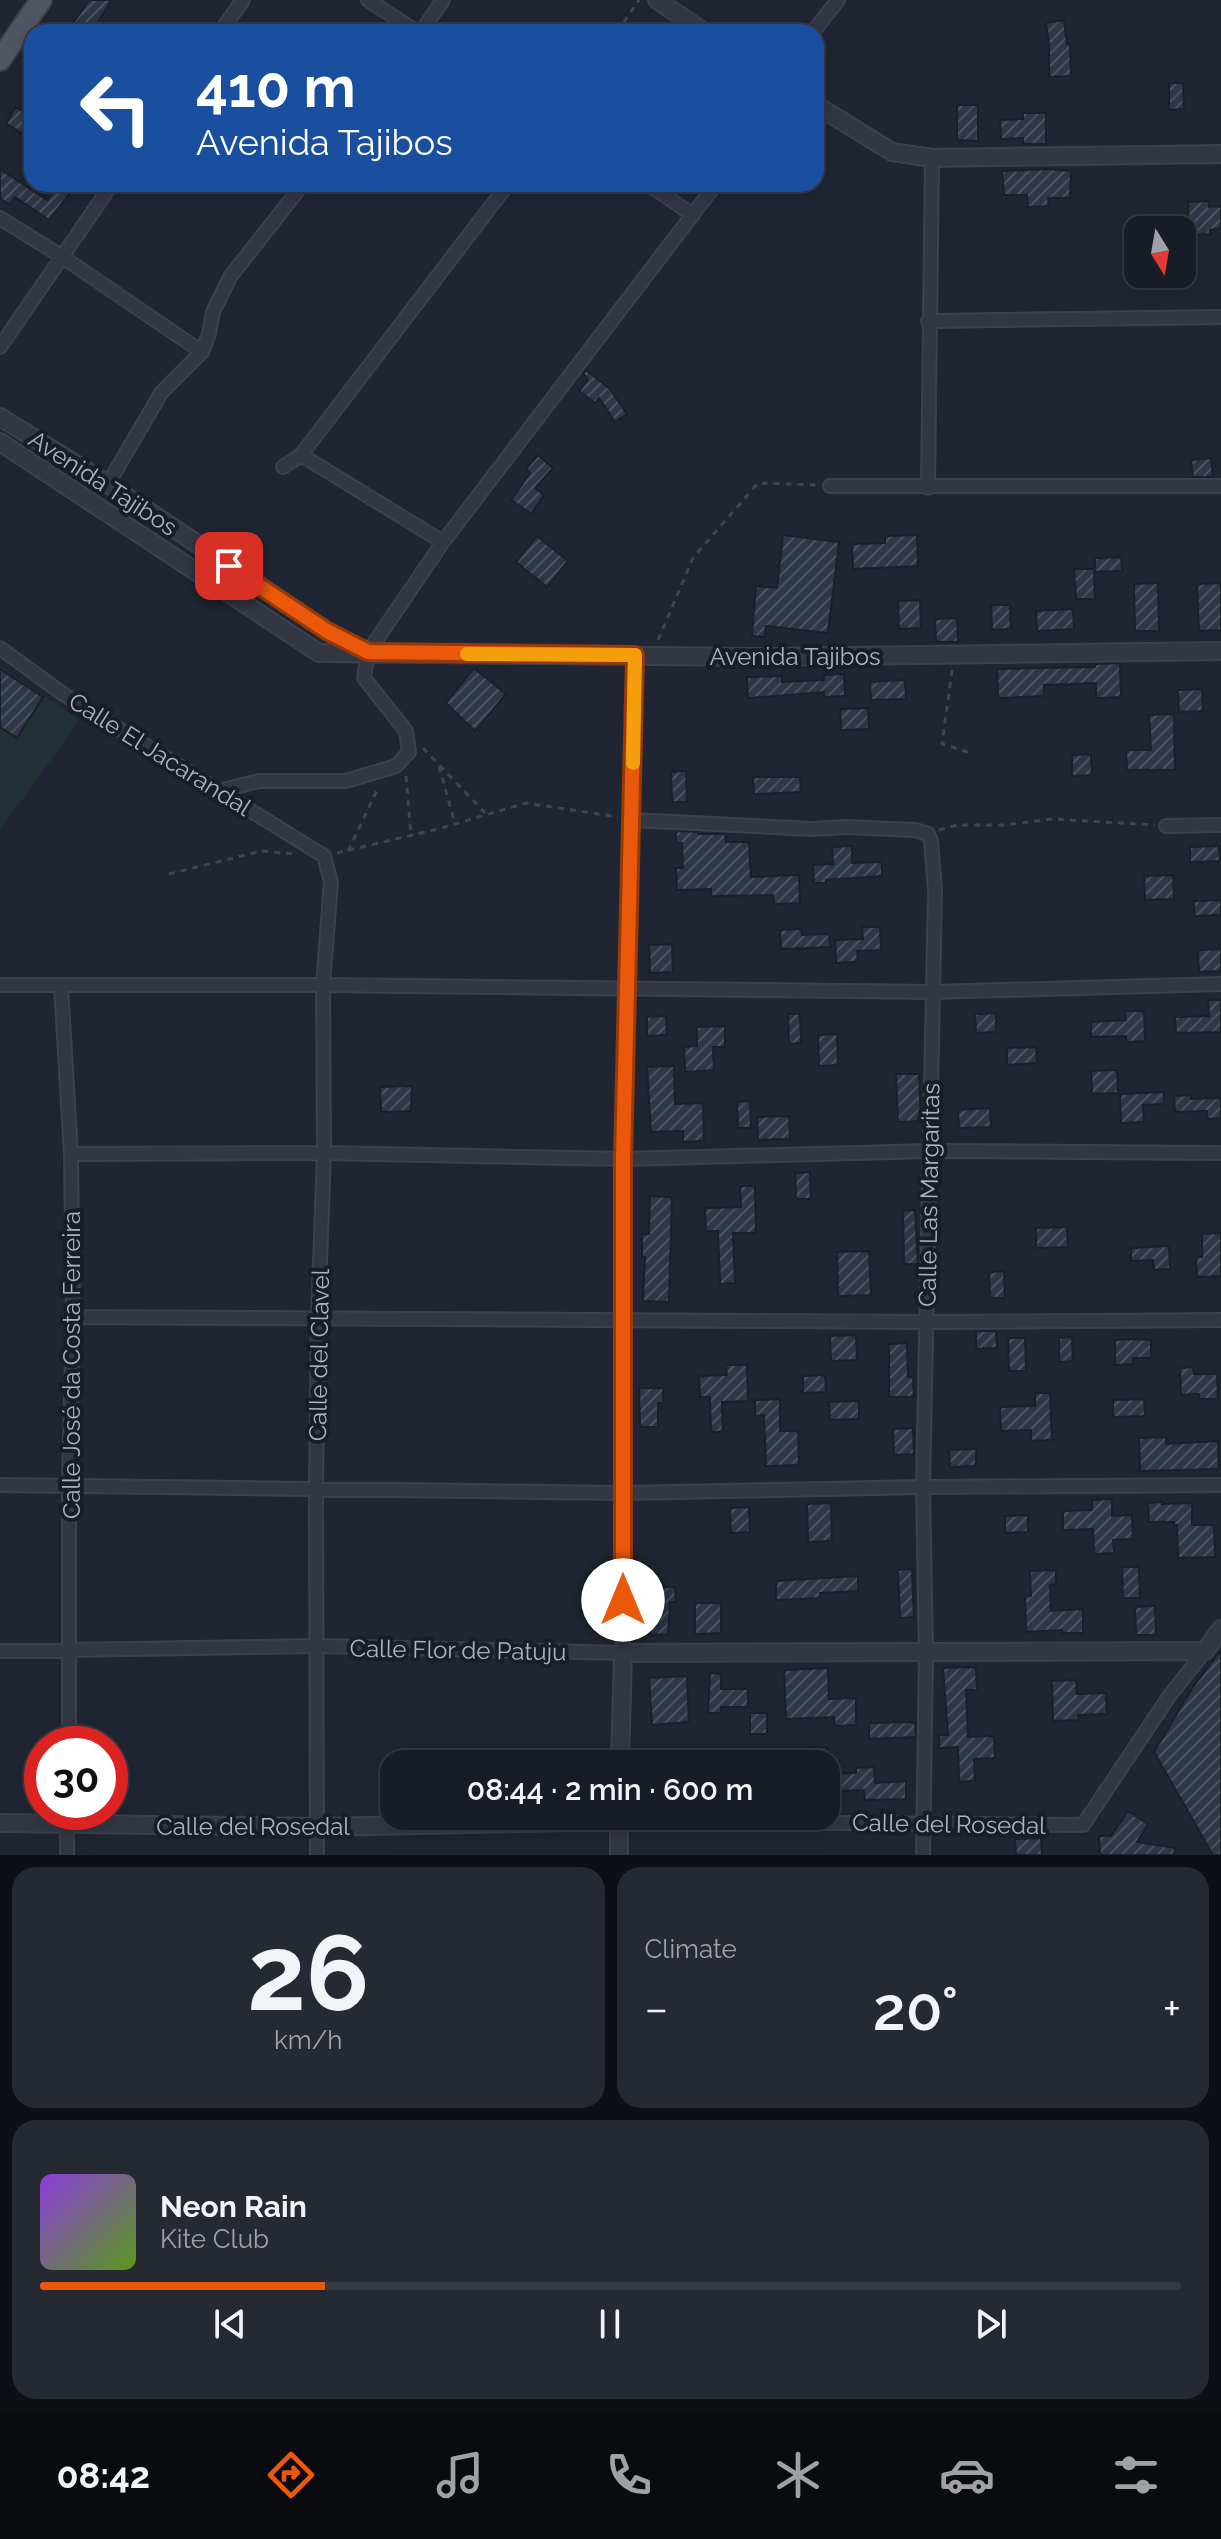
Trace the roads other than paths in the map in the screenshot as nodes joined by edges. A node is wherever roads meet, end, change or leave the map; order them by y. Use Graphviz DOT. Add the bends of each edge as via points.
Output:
graph roads {
  1 [pos="41,0"];
  2 [pos="243,0"];
  3 [pos="368,0"];
  4 [pos="443,0"];
  5 [pos="657,0"];
  6 [pos="838,0"];
  7 [pos="25,24"];
  8 [pos="226,24"];
  9 [pos="406,24"];
  10 [pos="425,24"];
  11 [pos="692,24"];
  12 [pos="819,24"];
  13 [pos="24,25"];
  14 [pos="0,60"];
  15 [pos="824,110"];
  16 [pos="1221,154"];
  17 [pos="932,158"];
  18 [pos="106,192"];
  19 [pos="297,192"];
  20 [pos="502,192"];
  21 [pos="660,192"];
  22 [pos="710,192"];
  23 [pos="693,215"];
  24 [pos="0,218"];
  25 [pos="61,256"];
  26 [pos="1221,317"];
  27 [pos="928,321"];
  28 [pos="0,347"];
  29 [pos="202,352"];
  30 [pos="0,417"];
  31 [pos="0,442"];
  32 [pos="301,455"];
  33 [pos="283,467"];
  34 [pos="108,484"];
  35 [pos="830,486"];
  36 [pos="1221,486"];
  37 [pos="928,488"];
  38 [pos="443,542"];
  39 [pos="0,648"];
  40 [pos="1221,651"];
  41 [pos="368,652"];
  42 [pos="635,655"];
  43 [pos="219,791"];
  44 [pos="632,820"];
  45 [pos="1221,825"];
  46 [pos="1166,826"];
  47 [pos="324,856"];
  48 [pos="1221,984"];
  49 [pos="0,985"];
  50 [pos="323,985"];
  51 [pos="61,986"];
  52 [pos="627,988"];
  53 [pos="932,992"];
  54 [pos="930,1151"];
  55 [pos="324,1153"];
  56 [pos="1221,1153"];
  57 [pos="71,1154"];
  58 [pos="623,1159"];
  59 [pos="73,1317"];
  60 [pos="318,1318"];
  61 [pos="623,1320"];
  62 [pos="1221,1320"];
  63 [pos="927,1322"];
  64 [pos="69,1484"];
  65 [pos="0,1485"];
  66 [pos="1221,1485"];
  67 [pos="923,1487"];
  68 [pos="316,1490"];
  69 [pos="623,1493"];
  70 [pos="1221,1629"];
  71 [pos="317,1646"];
  72 [pos="71,1650"];
  73 [pos="0,1651"];
  74 [pos="1205,1651"];
  75 [pos="623,1653"];
  76 [pos="926,1653"];
  77 [pos="69,1726"];
  78 [pos="620,1750"];
  79 [pos="128,1820"];
  80 [pos="24,1821"];
  81 [pos="840,1822"];
  82 [pos="0,1823"];
  83 [pos="922,1823"];
  84 [pos="380,1825"];
  85 [pos="317,1827"];
  86 [pos="67,1830"];
  87 [pos="619,1830"];
  88 [pos="67,1855"];
  89 [pos="317,1855"];
  90 [pos="619,1855"];
  91 [pos="923,1855"];
  1 -- 7 [label="main road"];
  2 -- 8 [label="street"];
  3 -- 9 [label="street"];
  4 -- 10 [label="street"];
  5 -- 11 [label="street"];
  6 -- 12 [label="street"];
  13 -- 14 [label="main road"];
  15 -- 17 [label="street" via="892,152"];
  16 -- 17 [label="street"];
  17 -- 27 [label="street"];
  18 -- 25 [label="street"];
  19 -- 29 [label="street" via="230,277"];
  20 -- 32 [label="street"];
  21 -- 23 [label="street"];
  22 -- 23 [label="street"];
  23 -- 38 [label="street"];
  24 -- 25 [label="street"];
  25 -- 28 [label="street"];
  25 -- 29 [label="street"];
  26 -- 27 [label="street"];
  27 -- 37 [label="street"];
  29 -- 34 [label="street" via="161,393"];
  30 -- 34 [label="street, Avenida Tajibos"];
  31 -- 41 [label="street, Avenida Tajibos" via="319,653"];
  32 -- 33 [label="street"];
  32 -- 38 [label="street"];
  34 -- 41 [label="street, Avenida Tajibos" via="327,631"];
  35 -- 37 [label="street"];
  36 -- 37 [label="street"];
  38 -- 41 [label="street"];
  39 -- 43 [label="street, Calle El Jacarandal" via="63,694"];
  40 -- 42 [label="street, Avenida Tajibos"];
  41 -- 42 [label="street, Avenida Tajibos"];
  41 -- 43 [label="street" via="364,678 406,731 409,752 396,766 346,781 259,781"];
  42 -- 44 [label="street"];
  43 -- 47 [label="street, Calle El Jacarandal"];
  44 -- 52 [label="street"];
  44 -- 53 [label="street, Calle Las Margaritas" via="928,834 935,870"];
  45 -- 46 [label="street"];
  47 -- 50 [label="street, Calle del Clavel" via="331,882"];
  48 -- 53 [label="street"];
  49 -- 51 [label="street"];
  50 -- 51 [label="street"];
  50 -- 52 [label="street"];
  50 -- 55 [label="street, Calle del Clavel"];
  51 -- 57 [label="street, Calle José da Costa Ferreira"];
  52 -- 53 [label="street"];
  52 -- 58 [label="street"];
  53 -- 54 [label="street, Calle Las Margaritas"];
  54 -- 56 [label="street"];
  54 -- 58 [label="street"];
  54 -- 63 [label="street, Calle Las Margaritas"];
  55 -- 57 [label="street"];
  55 -- 58 [label="street"];
  55 -- 60 [label="street, Calle del Clavel"];
  57 -- 59 [label="street, Calle José da Costa Ferreira"];
  58 -- 61 [label="street"];
  59 -- 60 [label="street"];
  59 -- 64 [label="street, Calle José da Costa Ferreira"];
  60 -- 61 [label="street"];
  60 -- 68 [label="street, Calle del Clavel"];
  61 -- 63 [label="street"];
  61 -- 69 [label="street"];
  62 -- 63 [label="street"];
  63 -- 67 [label="street, Calle Las Margaritas"];
  64 -- 65 [label="street"];
  64 -- 68 [label="street"];
  64 -- 72 [label="street, Calle José da Costa Ferreira"];
  66 -- 67 [label="street"];
  67 -- 69 [label="street"];
  67 -- 76 [label="street, Calle Las Margaritas"];
  68 -- 69 [label="street"];
  68 -- 71 [label="street, Calle del Clavel"];
  69 -- 75 [label="street"];
  70 -- 74 [label="street"];
  71 -- 72 [label="street, Calle Flor de Patuju"];
  71 -- 75 [label="street, Calle Flor de Patuju"];
  71 -- 85 [label="street, Calle del Clavel"];
  72 -- 73 [label="street, Calle Flor de Patuju"];
  72 -- 77 [label="street, Calle José da Costa Ferreira"];
  74 -- 76 [label="street, Calle Flor de Patuju"];
  74 -- 83 [label="street, Calle del Rosedal" via="1083,1825"];
  75 -- 76 [label="street, Calle Flor de Patuju"];
  75 -- 78 [label="street"];
  76 -- 83 [label="street, Calle Las Margaritas"];
  79 -- 85 [label="street, Calle del Rosedal"];
  80 -- 82 [label="street, Calle del Rosedal"];
  81 -- 83 [label="street, Calle del Rosedal"];
  83 -- 91 [label="street, Calle Las Margaritas"];
  84 -- 85 [label="street, Calle del Rosedal"];
  85 -- 89 [label="street, Calle del Clavel"];
  86 -- 88 [label="street"];
  87 -- 90 [label="street"];
}
